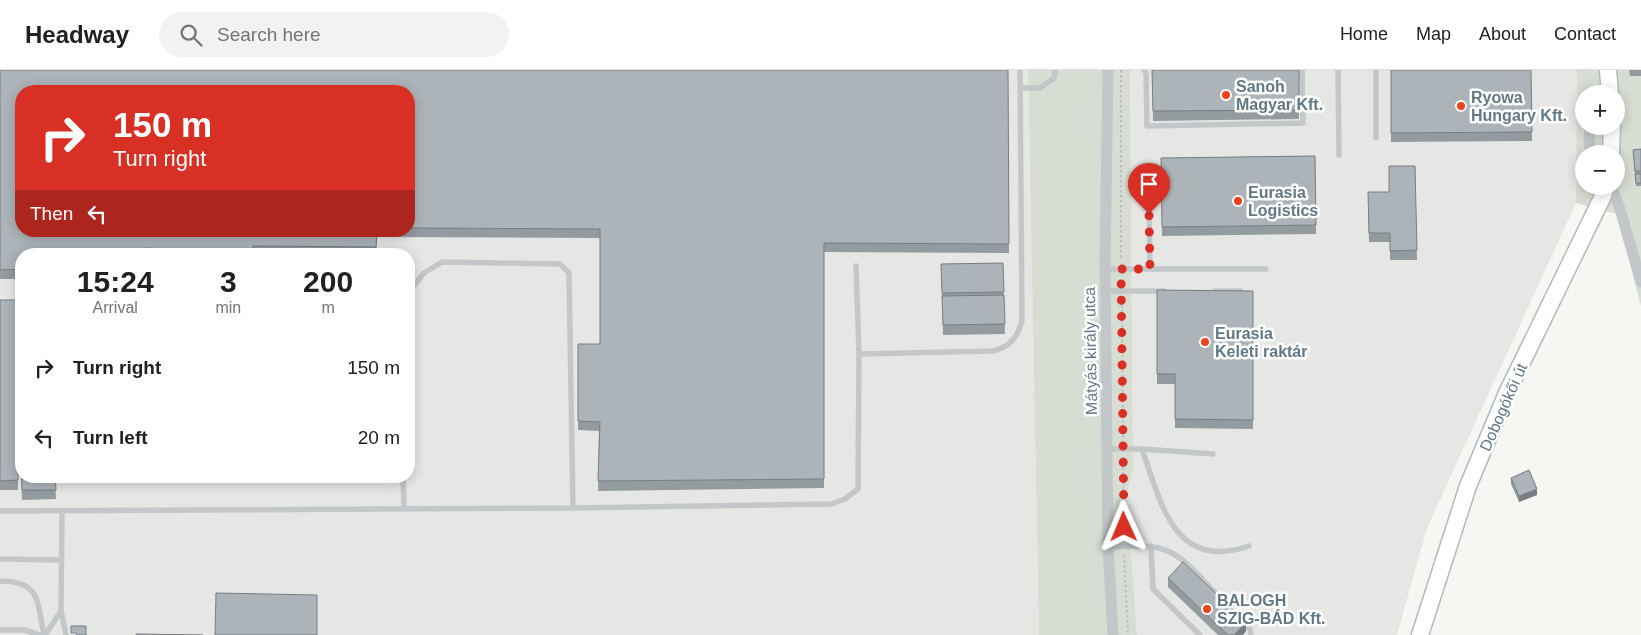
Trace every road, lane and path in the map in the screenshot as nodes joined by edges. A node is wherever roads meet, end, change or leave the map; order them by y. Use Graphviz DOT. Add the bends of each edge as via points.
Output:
graph roads {
  1 [pos="1020,70"];
  2 [pos="1055,70"];
  3 [pos="1108,70"];
  4 [pos="1121,70"];
  5 [pos="1144,70"];
  6 [pos="1302,70"];
  7 [pos="1338,70"];
  8 [pos="1376,70"];
  9 [pos="1020,88"];
  10 [pos="1376,138"];
  11 [pos="1339,155"];
  12 [pos="1149,195"];
  13 [pos="1603,195"];
  14 [pos="1615,195"];
  15 [pos="856,266"];
  16 [pos="1105,269"];
  17 [pos="1121,269"];
  18 [pos="1150,269"];
  19 [pos="1266,269"];
  20 [pos="1641,282"];
  21 [pos="415,284"];
  22 [pos="1106,291"];
  23 [pos="1122,291"];
  24 [pos="1172,291"];
  25 [pos="1211,291"];
  26 [pos="1241,291"];
  27 [pos="0,303"];
  28 [pos="15,303"];
  29 [pos="859,354"];
  30 [pos="1108,449"];
  31 [pos="1123,449"];
  32 [pos="1142,449"];
  33 [pos="1213,454"];
  34 [pos="403,483"];
  35 [pos="573,508"];
  36 [pos="404,509"];
  37 [pos="0,511"];
  38 [pos="62,512"];
  39 [pos="1151,546"];
  40 [pos="1249,546"];
  41 [pos="1108,547"];
  42 [pos="1124,547"];
  43 [pos="0,559"];
  44 [pos="61,560"];
  45 [pos="0,581"];
  46 [pos="1224,602"];
  47 [pos="61,611"];
  48 [pos="1237,615"];
  49 [pos="0,630"];
  50 [pos="1112,634"];
  51 [pos="43,635"];
  52 [pos="66,635"];
  53 [pos="1128,635"];
  54 [pos="1200,635"];
  55 [pos="1251,635"];
  56 [pos="1420,635"];
  1 -- 9 [label="lane"];
  2 -- 9 [label="lane" via="1054,78 1040,88"];
  3 -- 16 [label="street, Mátyás király utca"];
  4 -- 17 [label="path"];
  5 -- 6 [label="lane" via="1147,126 1303,123"];
  7 -- 11 [label="lane"];
  8 -- 10 [label="lane"];
  9 -- 29 [label="lane" via="1022,320 1017,335 1007,346 993,351"];
  12 -- 18 [label="lane"];
  13 -- 56 [label="main road, Dobogókői út" via="1507,393 1468,486"];
  14 -- 20 [label="street"];
  15 -- 29 [label="lane"];
  16 -- 17 [label="lane"];
  16 -- 22 [label="street, Mátyás király utca"];
  17 -- 18 [label="lane"];
  18 -- 19 [label="lane"];
  21 -- 35 [label="lane" via="424,273 442,262 560,264 569,273"];
  22 -- 23 [label="lane"];
  22 -- 30 [label="street, Mátyás király utca"];
  23 -- 24 [label="lane"];
  23 -- 31 [label="path"];
  25 -- 26 [label="lane"];
  27 -- 28 [label="lane"];
  29 -- 35 [label="lane" via="858,489 845,500 831,504"];
  30 -- 31 [label="lane"];
  30 -- 41 [label="street, Mátyás király utca"];
  31 -- 32 [label="lane"];
  31 -- 42 [label="path"];
  32 -- 33 [label="lane"];
  32 -- 40 [label="lane" via="1163,508 1183,538 1198,547 1218,551 1228,552"];
  34 -- 36 [label="lane"];
  35 -- 36 [label="lane"];
  36 -- 38 [label="lane"];
  37 -- 38 [label="lane"];
  38 -- 44 [label="lane"];
  39 -- 42 [label="lane"];
  39 -- 46 [label="lane" via="1176,555"];
  39 -- 54 [label="lane" via="1153,589"];
  41 -- 42 [label="lane"];
  41 -- 50 [label="street, Mátyás király utca"];
  42 -- 53 [label="path"];
  43 -- 44 [label="lane"];
  44 -- 47 [label="lane"];
  45 -- 51 [label="lane" via="13,581 30,588 36,595"];
  47 -- 51 [label="lane"];
  47 -- 52 [label="lane"];
  48 -- 55 [label="lane" via="1250,629"];
  49 -- 51 [label="lane" via="25,630"];
}
